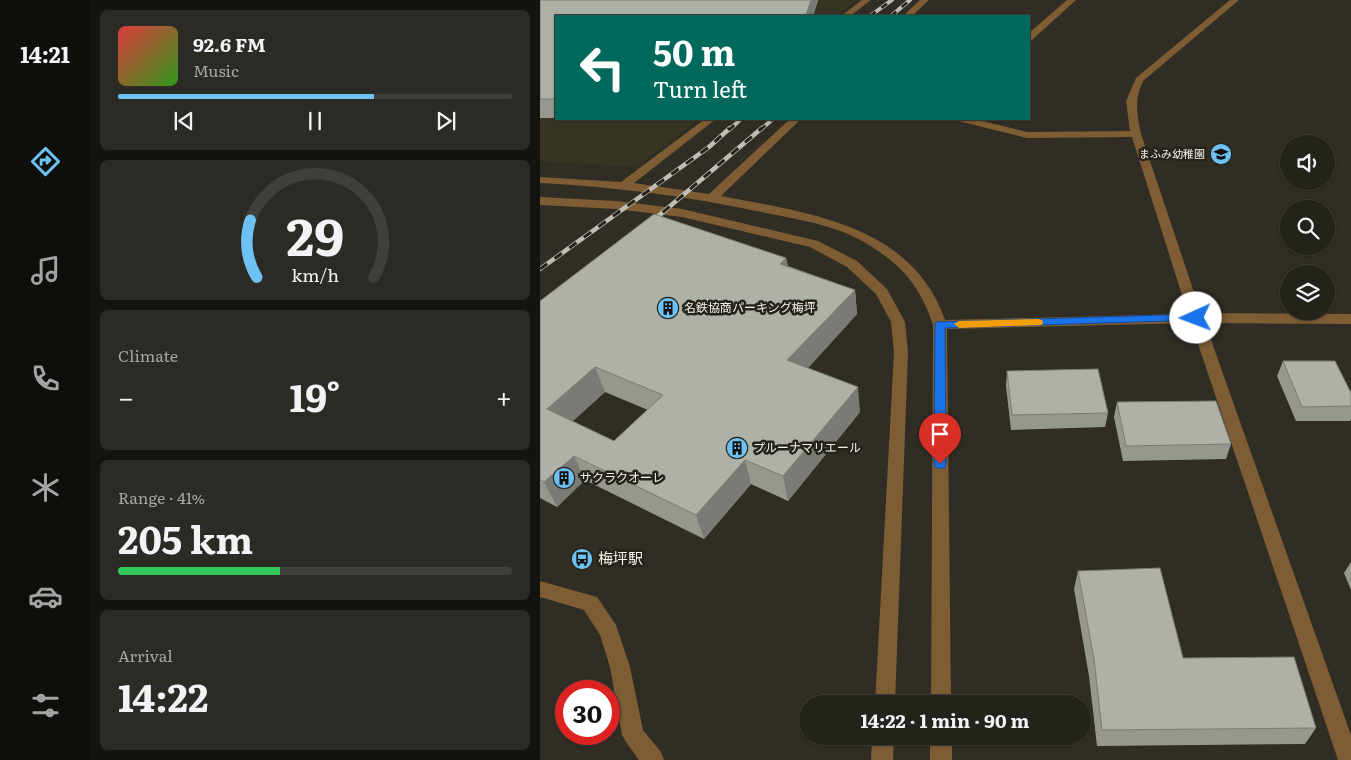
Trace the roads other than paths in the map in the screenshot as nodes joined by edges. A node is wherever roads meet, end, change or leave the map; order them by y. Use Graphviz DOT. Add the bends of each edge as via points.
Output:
graph roads {
  1 [pos="866,0"];
  2 [pos="925,0"];
  3 [pos="1072,0"];
  4 [pos="1235,0"];
  5 [pos="846,15"];
  6 [pos="908,15"];
  7 [pos="1030,37"];
  8 [pos="710,120"];
  9 [pos="795,120"];
  10 [pos="966,120"];
  11 [pos="1136,134"];
  12 [pos="540,180"];
  13 [pos="623,186"];
  14 [pos="713,197"];
  15 [pos="540,200"];
  16 [pos="1196,318"];
  17 [pos="1351,319"];
  18 [pos="940,325"];
  19 [pos="540,589"];
  20 [pos="885,695"];
  21 [pos="941,695"];
  22 [pos="883,745"];
  23 [pos="941,745"];
  24 [pos="653,760"];
  25 [pos="882,760"];
  26 [pos="941,760"];
  27 [pos="1349,760"];
  1 -- 5 [label="street"];
  2 -- 6 [label="street"];
  3 -- 7 [label="street"];
  4 -- 11 [label="street" via="1140,80 1130,106"];
  8 -- 13 [label="street"];
  9 -- 14 [label="street"];
  10 -- 11 [label="street" via="1028,135"];
  11 -- 16 [label="street"];
  12 -- 13 [label="street"];
  13 -- 14 [label="street"];
  14 -- 18 [label="street" via="849,230 896,259 919,281 932,302"];
  15 -- 20 [label="street" via="682,212 805,241 852,264 882,292 898,322 902,352"];
  16 -- 17 [label="street"];
  16 -- 18 [label="street"];
  16 -- 27 [label="street"];
  18 -- 21 [label="street"];
  19 -- 24 [label="street" via="590,603 609,631 620,667 633,735"];
  22 -- 25 [label="street"];
  23 -- 26 [label="street"];
}
